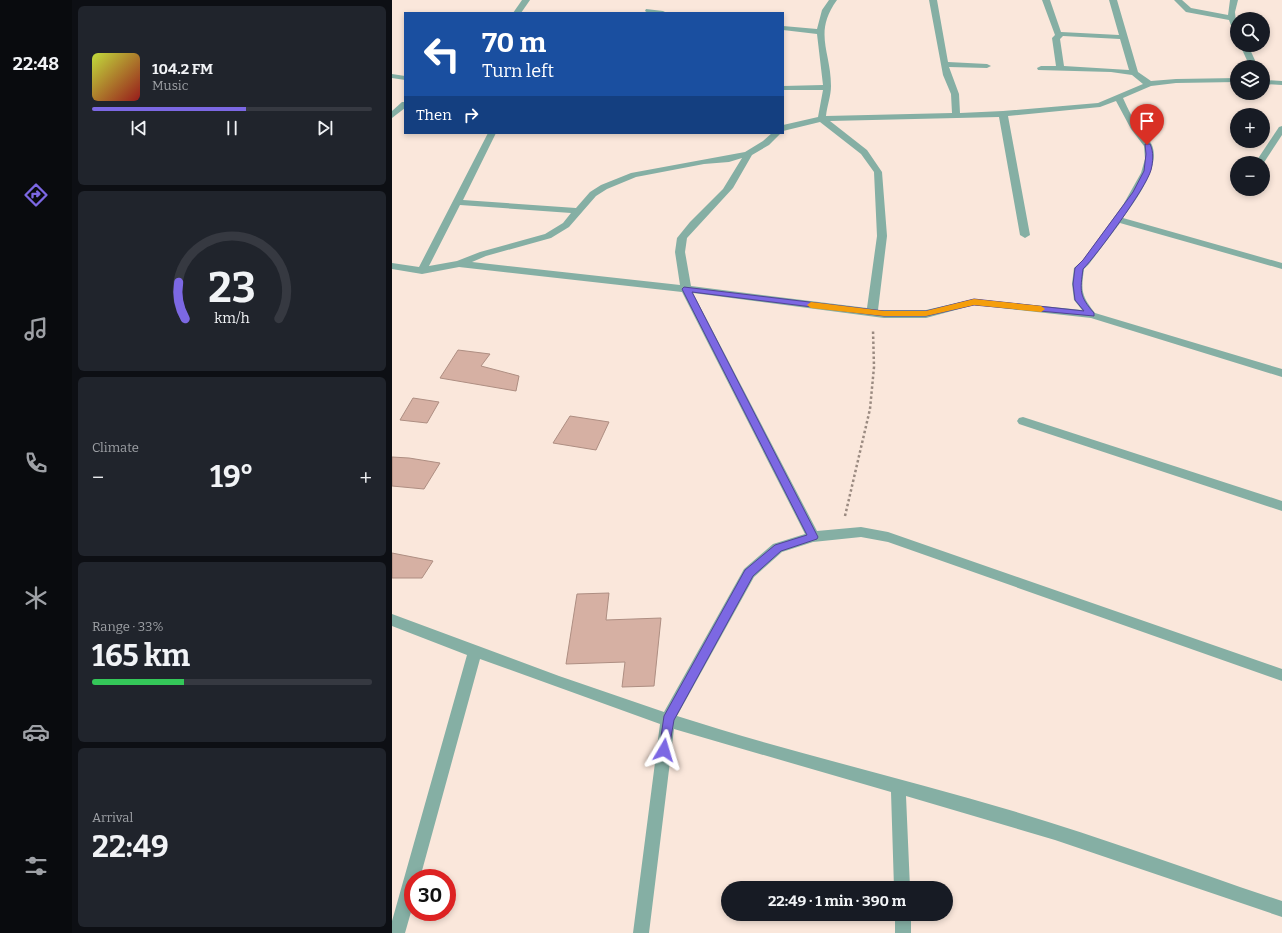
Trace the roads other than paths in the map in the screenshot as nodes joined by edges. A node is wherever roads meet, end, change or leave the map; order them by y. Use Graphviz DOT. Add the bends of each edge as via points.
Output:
graph roads {
  1 [pos="526,0"];
  2 [pos="833,0"];
  3 [pos="933,0"];
  4 [pos="1046,0"];
  5 [pos="1113,0"];
  6 [pos="1178,0"];
  7 [pos="1234,0"];
  8 [pos="649,11"];
  9 [pos="518,12"];
  10 [pos="656,12"];
  11 [pos="1230,12"];
  12 [pos="1230,18"];
  13 [pos="784,28"];
  14 [pos="820,32"];
  15 [pos="1058,35"];
  16 [pos="1123,38"];
  17 [pos="946,64"];
  18 [pos="987,66"];
  19 [pos="1041,68"];
  20 [pos="1060,68"];
  21 [pos="1134,73"];
  22 [pos="392,76"];
  23 [pos="404,78"];
  24 [pos="1230,80"];
  25 [pos="1270,82"];
  26 [pos="1282,83"];
  27 [pos="1148,84"];
  28 [pos="827,87"];
  29 [pos="784,88"];
  30 [pos="1118,96"];
  31 [pos="404,105"];
  32 [pos="1003,114"];
  33 [pos="392,115"];
  34 [pos="956,115"];
  35 [pos="822,119"];
  36 [pos="784,128"];
  37 [pos="1282,129"];
  38 [pos="491,134"];
  39 [pos="776,134"];
  40 [pos="748,154"];
  41 [pos="1264,156"];
  42 [pos="457,202"];
  43 [pos="577,211"];
  44 [pos="1117,219"];
  45 [pos="1025,235"];
  46 [pos="459,264"];
  47 [pos="392,266"];
  48 [pos="1282,266"];
  49 [pos="422,271"];
  50 [pos="686,289"];
  51 [pos="872,312"];
  52 [pos="1092,314"];
  53 [pos="1282,373"];
  54 [pos="1023,420"];
  55 [pos="1282,506"];
  56 [pos="813,537"];
  57 [pos="392,620"];
  58 [pos="475,652"];
  59 [pos="1282,675"];
  60 [pos="668,720"];
  61 [pos="898,785"];
  62 [pos="902,881"];
  63 [pos="1282,909"];
  64 [pos="903,921"];
  65 [pos="397,933"];
  66 [pos="641,933"];
  67 [pos="903,933"];
  1 -- 9 [label="street"];
  2 -- 14 [label="street" via="823,14"];
  3 -- 17 [label="street"];
  4 -- 15 [label="street"];
  5 -- 16 [label="street"];
  6 -- 12 [label="street" via="1189,10"];
  7 -- 11 [label="street"];
  8 -- 10 [label="street"];
  13 -- 14 [label="street"];
  14 -- 28 [label="street"];
  15 -- 16 [label="street"];
  15 -- 20 [label="street" via="1056,38"];
  16 -- 21 [label="street"];
  17 -- 18 [label="street"];
  17 -- 34 [label="street" via="947,75 955,94"];
  19 -- 20 [label="street"];
  20 -- 21 [label="street"];
  21 -- 27 [label="street"];
  22 -- 23 [label="street"];
  24 -- 27 [label="street"];
  25 -- 26 [label="street"];
  27 -- 30 [label="street"];
  28 -- 29 [label="street"];
  28 -- 35 [label="street" via="822,106"];
  30 -- 32 [label="street" via="1100,105"];
  30 -- 44 [label="street" via="1150,154 1147,171"];
  31 -- 33 [label="street"];
  32 -- 34 [label="street"];
  32 -- 45 [label="street"];
  34 -- 35 [label="street"];
  35 -- 36 [label="street"];
  35 -- 51 [label="street" via="864,152 878,172 882,236"];
  37 -- 41 [label="street"];
  38 -- 42 [label="street"];
  39 -- 40 [label="street"];
  40 -- 43 [label="street" via="634,175 593,194"];
  40 -- 50 [label="street" via="740,172 705,214 686,230 680,243"];
  42 -- 43 [label="street"];
  42 -- 49 [label="street"];
  43 -- 46 [label="street" via="566,225 548,236 483,254"];
  44 -- 48 [label="street"];
  44 -- 52 [label="street" via="1079,268 1078,300"];
  46 -- 49 [label="street"];
  46 -- 50 [label="street"];
  47 -- 49 [label="street"];
  50 -- 51 [label="street"];
  50 -- 56 [label="street"];
  51 -- 52 [label="street" via="926,314 974,302"];
  52 -- 53 [label="street"];
  54 -- 55 [label="street"];
  56 -- 59 [label="street" via="861,532 888,537"];
  56 -- 60 [label="street" via="778,548 749,573"];
  57 -- 58 [label="street"];
  58 -- 60 [label="street"];
  58 -- 65 [label="street"];
  60 -- 61 [label="street"];
  60 -- 66 [label="street"];
  61 -- 62 [label="street"];
  61 -- 63 [label="street" via="1055,832"];
  64 -- 67 [label="street"];
}
